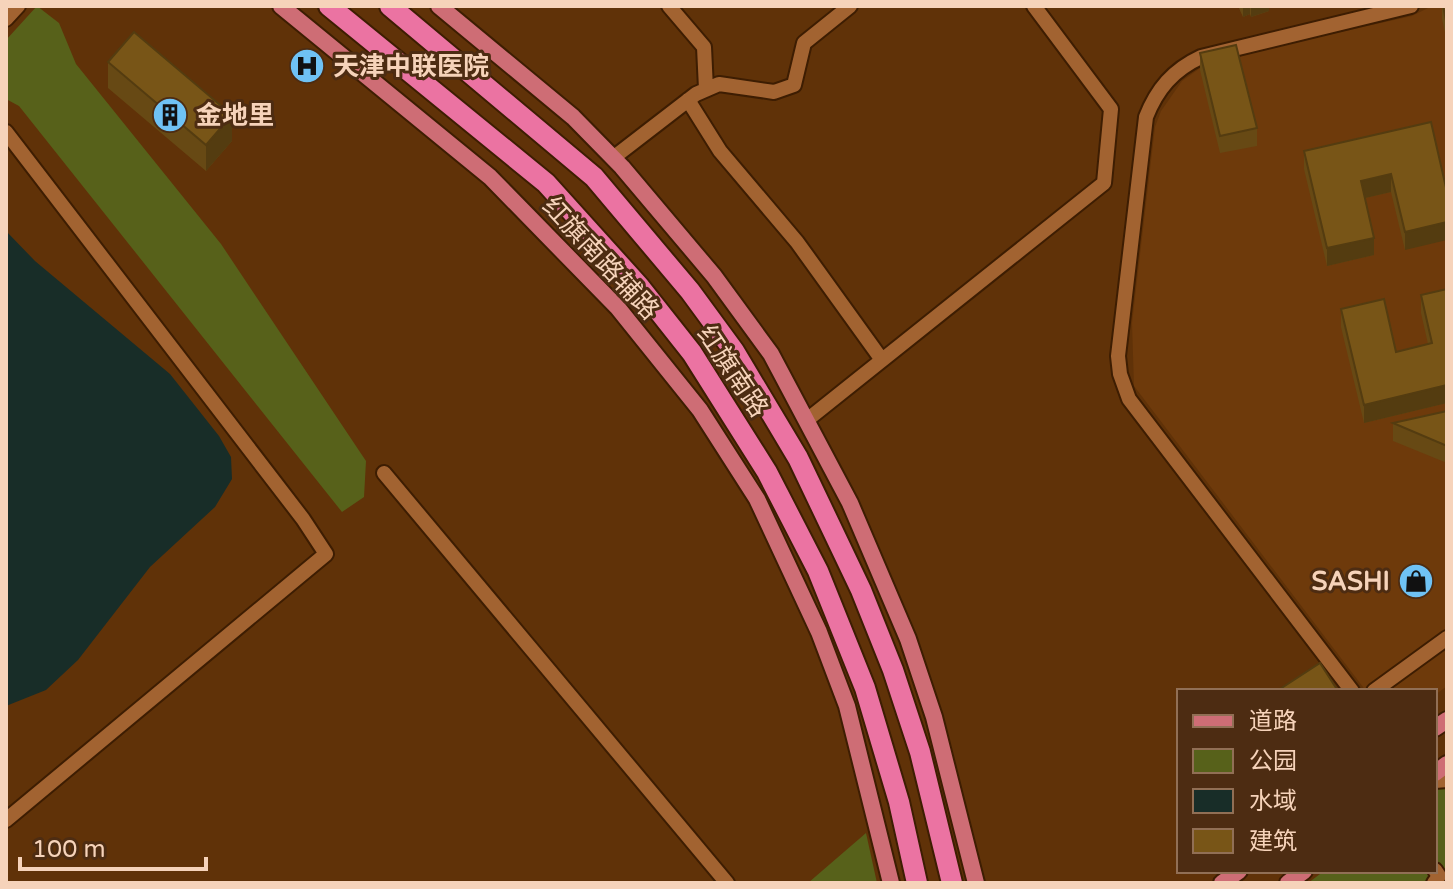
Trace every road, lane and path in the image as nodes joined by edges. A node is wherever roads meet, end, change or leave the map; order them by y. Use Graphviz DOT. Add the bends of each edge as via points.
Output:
graph roads {
  1 [pos="18,6"];
  2 [pos="281,6"];
  3 [pos="329,6"];
  4 [pos="390,6"];
  5 [pos="439,6"];
  6 [pos="669,6"];
  7 [pos="850,6"];
  8 [pos="1034,6"];
  9 [pos="1411,6"];
  10 [pos="6,19"];
  11 [pos="706,89"];
  12 [pos="688,100"];
  13 [pos="6,132"];
  14 [pos="613,158"];
  15 [pos="882,360"];
  16 [pos="807,420"];
  17 [pos="384,473"];
  18 [pos="1447,638"];
  19 [pos="1350,689"];
  20 [pos="1377,689"];
  21 [pos="6,820"];
  22 [pos="727,883"];
  23 [pos="891,883"];
  24 [pos="917,883"];
  25 [pos="952,883"];
  26 [pos="976,883"];
  1 -- 10 [label="street"];
  2 -- 23 [label="main road, 红旗南路辅路" via="490,177 618,308 700,410 757,499 819,632 855,735"];
  3 -- 24 [label="highway, 红旗南路" via="546,183 692,353 767,472 818,571 865,688"];
  4 -- 25 [label="highway, 红旗南路" via="594,177 734,351 798,458 861,590 920,752"];
  5 -- 14 [label="main road" via="573,117"];
  6 -- 11 [label="street" via="704,47"];
  7 -- 11 [label="street" via="804,43 794,85 774,92 719,84"];
  8 -- 15 [label="street" via="1111,109 1104,183"];
  9 -- 19 [label="street" via="1201,57 1165,83 1146,117 1118,356 1129,399"];
  11 -- 12 [label="street"];
  12 -- 14 [label="street"];
  12 -- 15 [label="street" via="720,151 797,242"];
  13 -- 21 [label="street" via="326,554"];
  14 -- 16 [label="main road" via="714,276 771,354"];
  15 -- 16 [label="street"];
  16 -- 26 [label="main road" via="850,503 908,639 934,717"];
  17 -- 22 [label="street"];
  18 -- 20 [label="street"];
}
